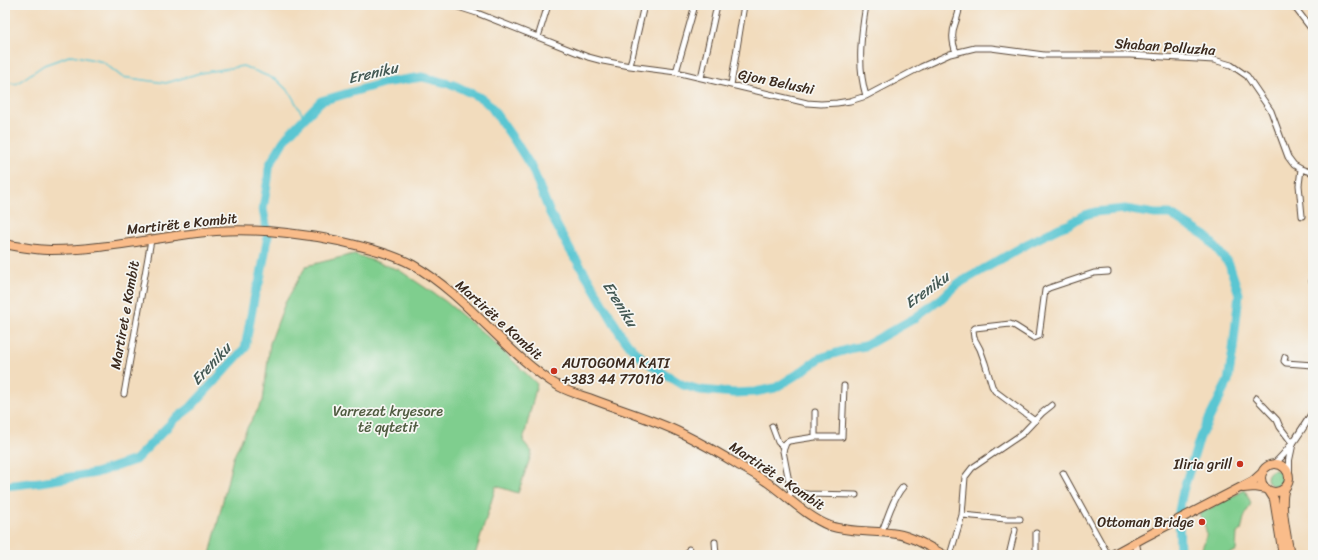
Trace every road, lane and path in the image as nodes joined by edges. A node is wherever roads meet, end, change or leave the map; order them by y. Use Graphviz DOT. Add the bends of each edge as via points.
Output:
graph roads {
  1 [pos="452,5"];
  2 [pos="548,5"];
  3 [pos="644,5"];
  4 [pos="695,5"];
  5 [pos="717,5"];
  6 [pos="744,5"];
  7 [pos="866,5"];
  8 [pos="959,5"];
  9 [pos="1293,5"];
  10 [pos="1313,31"];
  11 [pos="538,37"];
  12 [pos="956,52"];
  13 [pos="630,66"];
  14 [pos="676,72"];
  15 [pos="701,78"];
  16 [pos="731,85"];
  17 [pos="866,96"];
  18 [pos="1301,169"];
  19 [pos="1313,173"];
  20 [pos="1302,216"];
  21 [pos="151,240"];
  22 [pos="5,244"];
  23 [pos="1108,272"];
  24 [pos="1313,278"];
  25 [pos="1313,285"];
  26 [pos="1313,304"];
  27 [pos="1313,311"];
  28 [pos="1285,357"];
  29 [pos="1313,365"];
  30 [pos="844,386"];
  31 [pos="124,394"];
  32 [pos="1256,398"];
  33 [pos="1052,405"];
  34 [pos="815,412"];
  35 [pos="1313,412"];
  36 [pos="1035,421"];
  37 [pos="772,426"];
  38 [pos="815,437"];
  39 [pos="1293,444"];
  40 [pos="784,448"];
  41 [pos="1273,465"];
  42 [pos="1263,472"];
  43 [pos="1063,473"];
  44 [pos="1289,476"];
  45 [pos="903,487"];
  46 [pos="1239,488"];
  47 [pos="1285,488"];
  48 [pos="1268,490"];
  49 [pos="789,495"];
  50 [pos="856,495"];
  51 [pos="962,515"];
  52 [pos="1020,519"];
  53 [pos="1015,530"];
  54 [pos="882,532"];
  55 [pos="1036,533"];
  56 [pos="715,542"];
  57 [pos="1135,542"];
  58 [pos="689,549"];
  59 [pos="687,555"];
  60 [pos="716,555"];
  61 [pos="944,555"];
  62 [pos="950,555"];
  63 [pos="1009,555"];
  64 [pos="1036,555"];
  65 [pos="1108,555"];
  66 [pos="1112,555"];
  67 [pos="1138,555"];
  68 [pos="1283,555"];
  69 [pos="1290,555"];
  1 -- 11 [label="street, Gjon Belushi"];
  2 -- 11 [label="street"];
  3 -- 13 [label="street"];
  4 -- 14 [label="street"];
  5 -- 15 [label="street"];
  6 -- 16 [label="street"];
  7 -- 17 [label="street" via="860,58"];
  8 -- 12 [label="street" via="960,12 952,34"];
  9 -- 10 [label="street"];
  11 -- 13 [label="street, Gjon Belushi" via="588,57"];
  12 -- 17 [label="street, Gjon Belushi"];
  12 -- 18 [label="street, Shaban Polluzha" via="991,48 1044,55 1130,55 1214,60 1231,65 1247,76 1271,111 1288,157"];
  13 -- 14 [label="street, Gjon Belushi"];
  14 -- 15 [label="street, Gjon Belushi"];
  15 -- 16 [label="street, Gjon Belushi"];
  16 -- 17 [label="street, Gjon Belushi" via="807,103 837,103"];
  18 -- 19 [label="street, Shaban Polluzha"];
  18 -- 20 [label="street" via="1299,185"];
  21 -- 22 [label="main road, Martirët e Kombit" via="50,250"];
  21 -- 31 [label="street, Martiret e Kombit"];
  21 -- 49 [label="main road, Martirët e Kombit" via="228,230 270,230 342,242 401,259 424,272 457,298 532,368 562,388 681,433"];
  23 -- 36 [label="street" via="1094,273 1045,290 1037,338 1010,324 973,330 995,391"];
  24 -- 25 [label="street"];
  26 -- 27 [label="street"];
  28 -- 29 [label="street" via="1286,363"];
  30 -- 38 [label="street" via="842,437"];
  32 -- 39 [label="street" via="1277,420"];
  33 -- 36 [label="street"];
  34 -- 38 [label="street"];
  35 -- 39 [label="street"];
  36 -- 51 [label="street" via="1022,434 972,468 965,477"];
  37 -- 40 [label="street" via="778,442"];
  38 -- 40 [label="street" via="789,441"];
  39 -- 41 [label="street"];
  39 -- 44 [label="street"];
  40 -- 49 [label="street"];
  41 -- 42 [label="main road"];
  41 -- 44 [label="main road" via="1281,466"];
  42 -- 46 [label="main road"];
  42 -- 48 [label="main road" via="1262,482"];
  43 -- 65 [label="street"];
  44 -- 47 [label="main road"];
  45 -- 54 [label="street" via="893,503"];
  46 -- 48 [label="main road" via="1255,487"];
  46 -- 57 [label="main road"];
  47 -- 48 [label="main road" via="1278,492"];
  47 -- 69 [label="main road" via="1283,504"];
  48 -- 68 [label="main road" via="1274,499"];
  49 -- 50 [label="street"];
  49 -- 54 [label="main road, Martirët e Kombit" via="816,519 829,525"];
  51 -- 52 [label="street"];
  51 -- 62 [label="street"];
  53 -- 63 [label="street"];
  54 -- 61 [label="main road, Martirët e Kombit" via="914,539"];
  55 -- 64 [label="street"];
  56 -- 60 [label="street"];
  57 -- 66 [label="main road"];
  57 -- 67 [label="main road"];
  58 -- 59 [label="street"];
}
